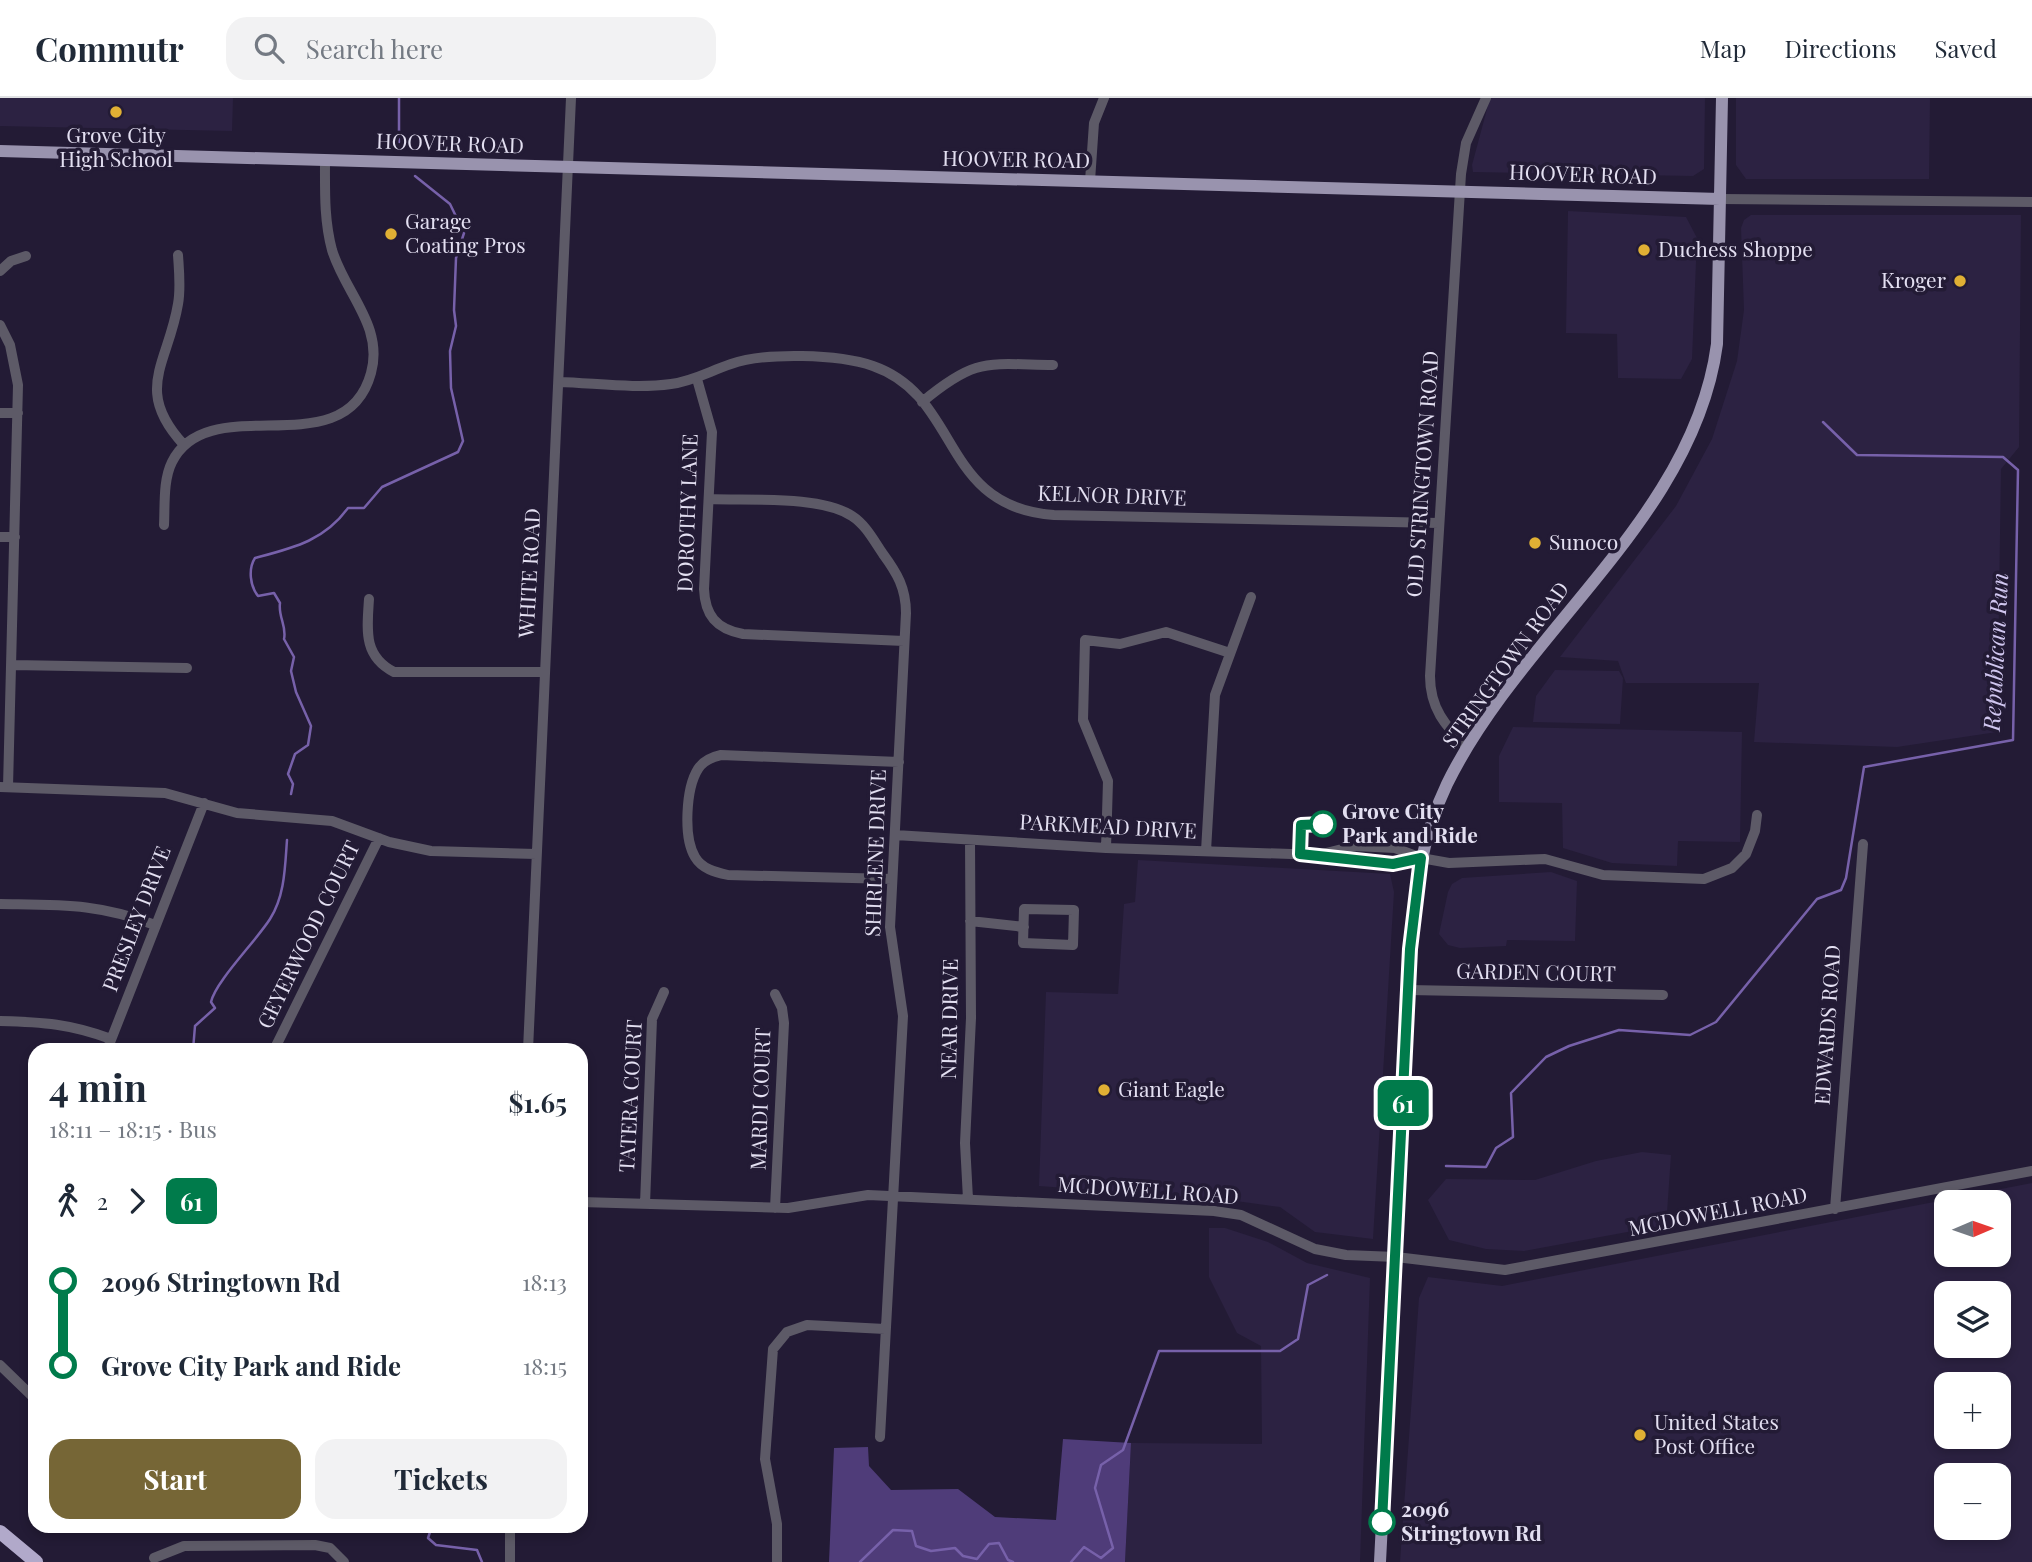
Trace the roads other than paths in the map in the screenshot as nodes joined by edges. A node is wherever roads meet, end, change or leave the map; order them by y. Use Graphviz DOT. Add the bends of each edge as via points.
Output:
graph roads {
  1 [pos="571,98"];
  2 [pos="1104,98"];
  3 [pos="1486,98"];
  4 [pos="1722,98"];
  5 [pos="0,151"];
  6 [pos="325,160"];
  7 [pos="569,167"];
  8 [pos="1090,181"];
  9 [pos="1460,191"];
  10 [pos="1720,199"];
  11 [pos="2032,202"];
  12 [pos="177,255"];
  13 [pos="26,256"];
  14 [pos="0,271"];
  15 [pos="0,325"];
  16 [pos="1053,365"];
  17 [pos="697,379"];
  18 [pos="559,382"];
  19 [pos="922,402"];
  20 [pos="0,413"];
  21 [pos="18,413"];
  22 [pos="184,445"];
  23 [pos="709,499"];
  24 [pos="1439,523"];
  25 [pos="164,525"];
  26 [pos="0,537"];
  27 [pos="15,537"];
  28 [pos="1251,597"];
  29 [pos="369,599"];
  30 [pos="904,641"];
  31 [pos="1230,653"];
  32 [pos="12,665"];
  33 [pos="187,668"];
  34 [pos="545,672"];
  35 [pos="1467,747"];
  36 [pos="899,762"];
  37 [pos="4,787"];
  38 [pos="204,803"];
  39 [pos="1757,815"];
  40 [pos="895,835"];
  41 [pos="379,838"];
  42 [pos="970,840"];
  43 [pos="1863,844"];
  44 [pos="1106,848"];
  45 [pos="1206,851"];
  46 [pos="536,854"];
  47 [pos="1320,855"];
  48 [pos="1421,858"];
  49 [pos="892,879"];
  50 [pos="0,904"];
  51 [pos="970,922"];
  52 [pos="155,925"];
  53 [pos="1024,927"];
  54 [pos="1409,990"];
  55 [pos="664,992"];
  56 [pos="775,994"];
  57 [pos="1663,995"];
  58 [pos="0,1021"];
  59 [pos="111,1039"];
  60 [pos="110,1043"];
  61 [pos="277,1043"];
  62 [pos="528,1043"];
  63 [pos="2032,1171"];
  64 [pos="894,1196"];
  65 [pos="968,1199"];
  66 [pos="588,1202"];
  67 [pos="645,1204"];
  68 [pos="775,1208"];
  69 [pos="1835,1209"];
  70 [pos="1396,1257"];
  71 [pos="885,1329"];
  72 [pos="0,1365"];
  73 [pos="28,1392"];
  74 [pos="880,1437"];
  75 [pos="0,1532"];
  76 [pos="510,1533"];
  77 [pos="154,1558"];
  78 [pos="36,1562"];
  79 [pos="344,1562"];
  80 [pos="510,1562"];
  81 [pos="777,1562"];
  82 [pos="1380,1562"];
  1 -- 7 [label="street, WHITE ROAD"];
  2 -- 8 [label="street" via="1093,132"];
  3 -- 9 [label="street, OLD STRINGTOWN ROAD" via="1466,143"];
  4 -- 10 [label="main road, STRINGTOWN ROAD"];
  5 -- 6 [label="main road, HOOVER ROAD"];
  6 -- 7 [label="main road, HOOVER ROAD"];
  6 -- 22 [label="street" via="326,227 333,253 374,341 366,386 352,405 319,422 221,429"];
  7 -- 8 [label="main road, HOOVER ROAD"];
  7 -- 18 [label="street, WHITE ROAD"];
  8 -- 9 [label="main road, HOOVER ROAD"];
  9 -- 10 [label="main road, HOOVER ROAD"];
  9 -- 24 [label="street, OLD STRINGTOWN ROAD"];
  10 -- 11 [label="street, HOOVER ROAD"];
  10 -- 35 [label="main road, STRINGTOWN ROAD" via="1715,357 1683,453 1649,509"];
  12 -- 22 [label="street" via="178,304 155,387 161,413"];
  13 -- 14 [label="street"];
  15 -- 21 [label="street" via="15,363"];
  16 -- 19 [label="street" via="980,365 956,374"];
  17 -- 18 [label="street, KELNOR DRIVE" via="667,385"];
  17 -- 19 [label="street, KELNOR DRIVE" via="733,363 766,358 845,360 895,377"];
  17 -- 23 [label="street, DOROTHY LANE" via="712,432"];
  18 -- 34 [label="street, WHITE ROAD"];
  19 -- 24 [label="street, KELNOR DRIVE" via="975,480 997,499 1023,511"];
  20 -- 21 [label="street"];
  21 -- 27 [label="street"];
  22 -- 25 [label="street" via="168,474"];
  23 -- 30 [label="street, SHIRLENE DRIVE" via="817,504 854,517 901,580 906,602"];
  23 -- 30 [label="street, DOROTHY LANE" via="705,604 717,624 743,634"];
  24 -- 35 [label="street, OLD STRINGTOWN ROAD" via="1431,696 1441,720"];
  26 -- 27 [label="street"];
  27 -- 32 [label="street"];
  28 -- 31 [label="street"];
  29 -- 34 [label="street" via="369,646 376,661 394,672"];
  30 -- 36 [label="street, SHIRLENE DRIVE"];
  31 -- 44 [label="street" via="1166,632 1120,644 1085,640 1083,720 1108,781"];
  31 -- 45 [label="street" via="1213,707"];
  32 -- 33 [label="street"];
  32 -- 37 [label="street"];
  34 -- 46 [label="street, WHITE ROAD"];
  35 -- 48 [label="main road, STRINGTOWN ROAD" via="1446,787"];
  36 -- 40 [label="street, SHIRLENE DRIVE"];
  36 -- 49 [label="street" via="721,755 703,763 691,789 690,844 708,870 728,875"];
  37 -- 38 [label="street" via="138,790"];
  38 -- 41 [label="street" via="258,817 332,821"];
  38 -- 52 [label="street, PRESLEY DRIVE"];
  39 -- 48 [label="street, PARKMEAD DRIVE" via="1746,854 1732,868 1704,879 1604,875 1545,859 1448,863"];
  40 -- 42 [label="street, PARKMEAD DRIVE"];
  40 -- 49 [label="street, SHIRLENE DRIVE"];
  41 -- 46 [label="street" via="430,851"];
  41 -- 61 [label="street, GEYERWOOD COURT"];
  42 -- 44 [label="street, PARKMEAD DRIVE"];
  42 -- 51 [label="street, NEAR DRIVE"];
  43 -- 69 [label="street, EDWARDS ROAD"];
  44 -- 45 [label="street, PARKMEAD DRIVE"];
  45 -- 47 [label="street, PARKMEAD DRIVE"];
  46 -- 62 [label="street, WHITE ROAD"];
  47 -- 48 [label="street, PARKMEAD DRIVE" via="1393,864"];
  47 -- 48 [label="street, PARKMEAD DRIVE" via="1354,846 1395,848"];
  48 -- 54 [label="main road, STRINGTOWN ROAD"];
  49 -- 64 [label="street, SHIRLENE DRIVE" via="890,927 903,1016"];
  50 -- 52 [label="street" via="96,908"];
  51 -- 53 [label="street"];
  51 -- 65 [label="street, NEAR DRIVE"];
  52 -- 59 [label="street, PRESLEY DRIVE"];
  53 -- 53 [label="street" via="1023,943 1073,945 1074,910 1024,909"];
  54 -- 57 [label="street, GARDEN COURT"];
  54 -- 70 [label="main road, STRINGTOWN ROAD"];
  55 -- 67 [label="street, TATERA COURT" via="653,1019"];
  56 -- 68 [label="street, MARDI COURT" via="783,1023"];
  58 -- 59 [label="street" via="52,1022"];
  59 -- 60 [label="street, PRESLEY DRIVE"];
  63 -- 69 [label="street, MCDOWELL ROAD"];
  64 -- 65 [label="street, MCDOWELL ROAD"];
  64 -- 68 [label="street, MCDOWELL ROAD" via="857,1196"];
  64 -- 71 [label="street, SHIRLENE DRIVE"];
  65 -- 70 [label="street, MCDOWELL ROAD" via="1229,1212 1315,1249"];
  66 -- 67 [label="street, MCDOWELL ROAD"];
  67 -- 68 [label="street, MCDOWELL ROAD"];
  69 -- 70 [label="street, MCDOWELL ROAD" via="1527,1268 1504,1270"];
  70 -- 82 [label="main road, STRINGTOWN ROAD"];
  71 -- 74 [label="street, SHIRLENE DRIVE"];
  71 -- 81 [label="street" via="807,1325 787,1332 774,1349 765,1459 777,1524"];
  72 -- 73 [label="street"];
  75 -- 78 [label="highway"];
  76 -- 80 [label="street"];
  77 -- 79 [label="street" via="184,1546 315,1545 330,1548"];
}
